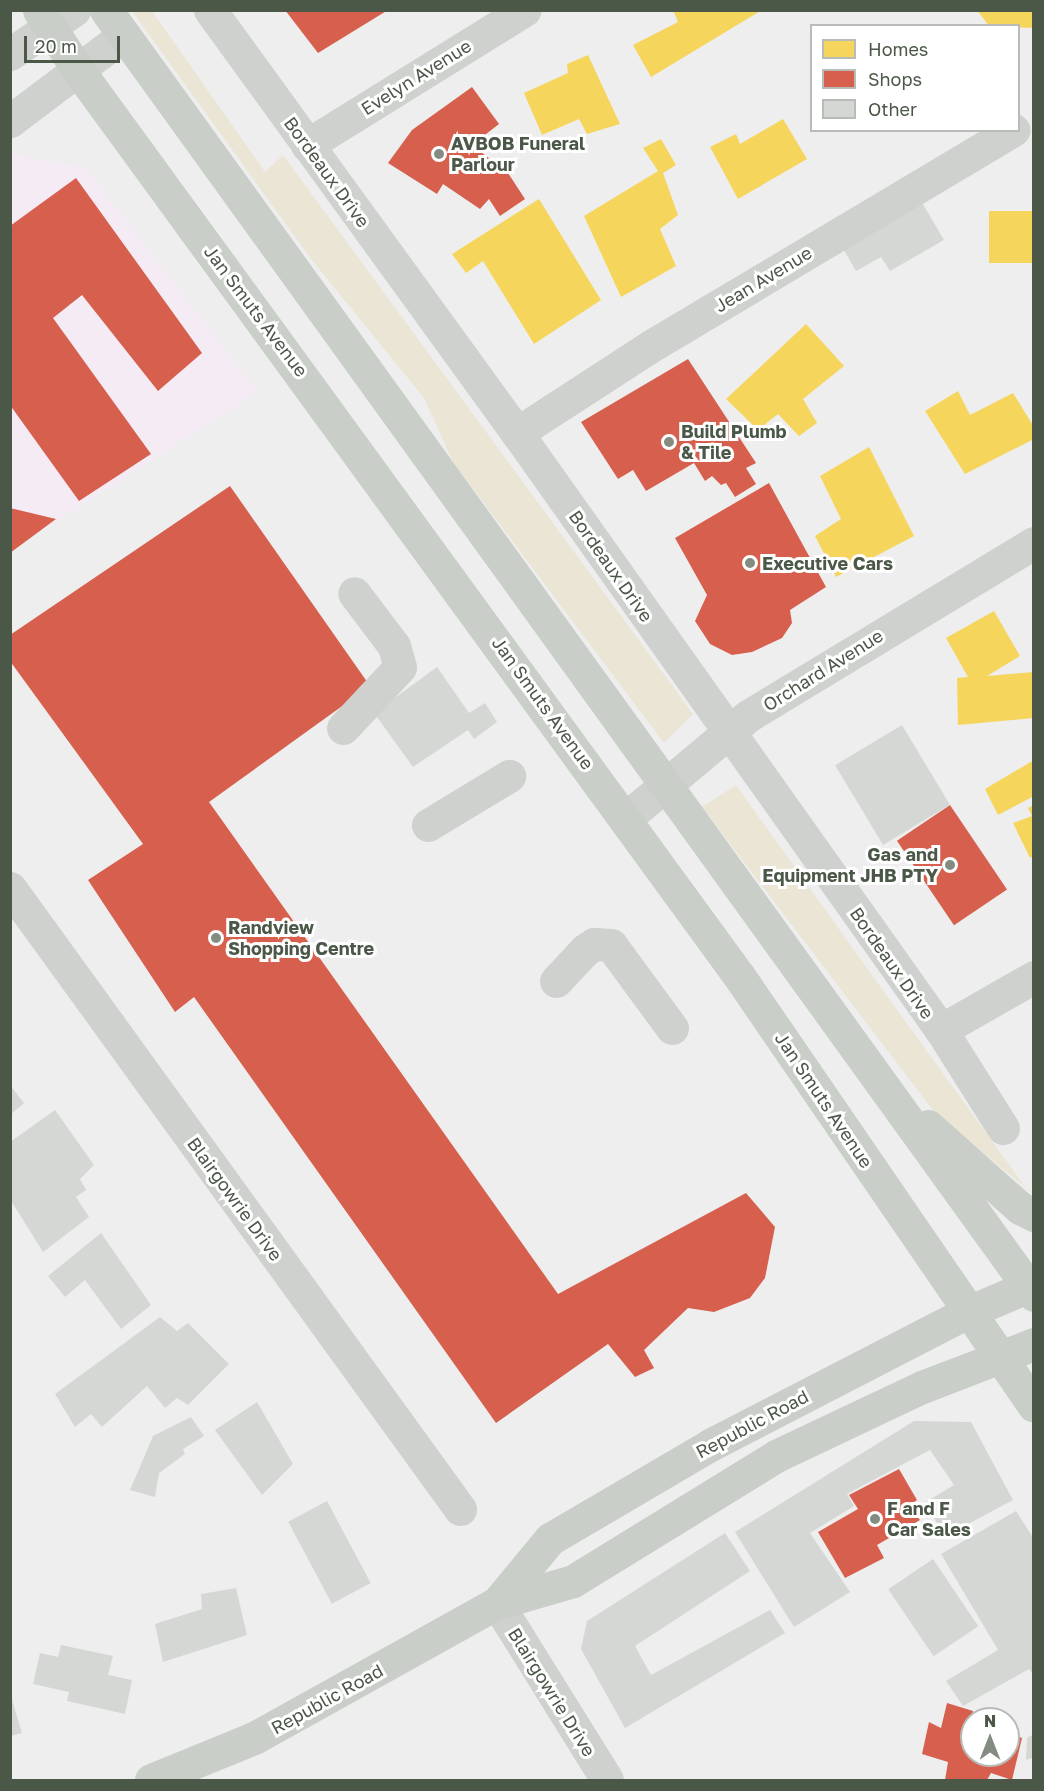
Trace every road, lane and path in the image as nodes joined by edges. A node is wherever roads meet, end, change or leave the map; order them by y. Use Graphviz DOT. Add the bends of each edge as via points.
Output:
graph roads {
  1 [pos="210,10"];
  2 [pos="525,10"];
  3 [pos="55,16"];
  4 [pos="115,23"];
  5 [pos="10,54"];
  6 [pos="78,70"];
  7 [pos="1034,119"];
  8 [pos="10,122"];
  9 [pos="1020,127"];
  10 [pos="1011,132"];
  11 [pos="307,145"];
  12 [pos="517,433"];
  13 [pos="1034,543"];
  14 [pos="354,593"];
  15 [pos="343,728"];
  16 [pos="729,734"];
  17 [pos="509,776"];
  18 [pos="668,786"];
  19 [pos="626,818"];
  20 [pos="428,825"];
  21 [pos="10,888"];
  22 [pos="1034,977"];
  23 [pos="556,981"];
  24 [pos="672,1028"];
  25 [pos="940,1030"];
  26 [pos="872,1074"];
  27 [pos="1004,1128"];
  28 [pos="1034,1215"];
  29 [pos="1032,1288"];
  30 [pos="966,1313"];
  31 [pos="1034,1344"];
  32 [pos="1002,1356"];
  33 [pos="1034,1406"];
  34 [pos="460,1509"];
  35 [pos="497,1603"];
  36 [pos="152,1780"];
  37 [pos="607,1780"];
  1 -- 11 [label="street, Bordeaux Drive"];
  2 -- 11 [label="street, Evelyn Avenue"];
  3 -- 5 [label="street"];
  3 -- 6 [label="main road, Jan Smuts Avenue"];
  4 -- 6 [label="street"];
  4 -- 18 [label="main road"];
  6 -- 8 [label="street"];
  6 -- 19 [label="main road, Jan Smuts Avenue"];
  7 -- 9 [label="street"];
  10 -- 12 [label="street, Jean Avenue" via="651,346"];
  11 -- 12 [label="street, Bordeaux Drive"];
  12 -- 16 [label="street, Bordeaux Drive"];
  13 -- 16 [label="street, Orchard Avenue" via="748,716"];
  14 -- 15 [label="street" via="394,646 400,667"];
  16 -- 18 [label="street, Orchard Avenue"];
  16 -- 25 [label="street, Bordeaux Drive"];
  17 -- 20 [label="street"];
  18 -- 19 [label="street, Orchard Avenue"];
  18 -- 26 [label="main road"];
  19 -- 30 [label="main road, Jan Smuts Avenue" via="739,976"];
  21 -- 34 [label="street, Blairgowrie Drive"];
  22 -- 25 [label="street"];
  23 -- 24 [label="street" via="594,944 611,945"];
  25 -- 27 [label="street, Bordeaux Drive"];
  26 -- 28 [label="main road" via="978,1172"];
  26 -- 29 [label="main road"];
  29 -- 30 [label="main road, Republic Road"];
  30 -- 32 [label="main road, Jan Smuts Avenue"];
  30 -- 35 [label="main road, Republic Road" via="710,1445 550,1539"];
  31 -- 32 [label="main road, Republic Road"];
  32 -- 33 [label="main road, Jan Smuts Avenue"];
  32 -- 35 [label="main road, Republic Road" via="922,1387 776,1456 573,1581"];
  35 -- 36 [label="main road, Republic Road" via="254,1738"];
  35 -- 37 [label="street, Blairgowrie Drive"];
}
